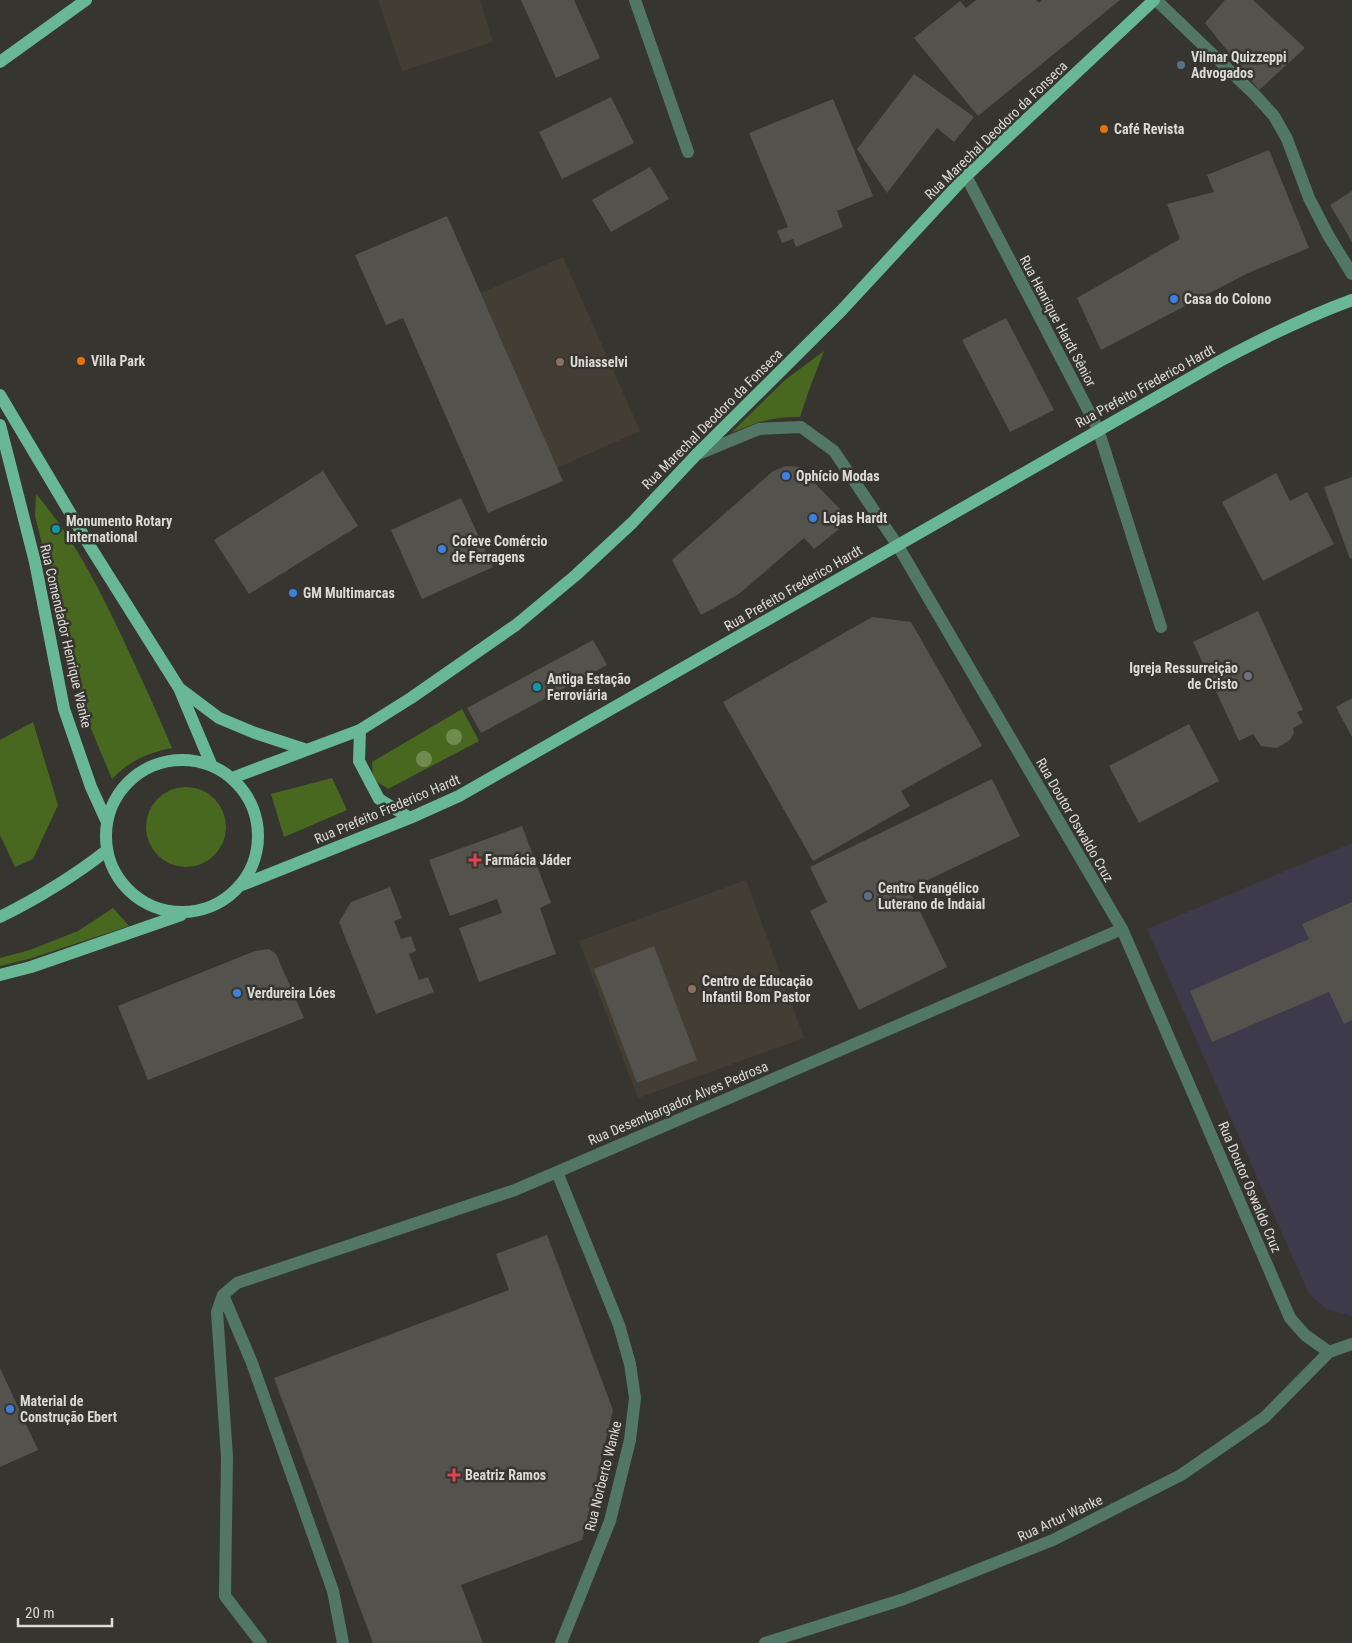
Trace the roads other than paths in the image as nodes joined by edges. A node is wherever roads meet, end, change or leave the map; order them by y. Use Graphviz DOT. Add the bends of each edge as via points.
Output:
graph roads {
  1 [pos="86,0"];
  2 [pos="634,0"];
  3 [pos="1155,0"];
  4 [pos="0,62"];
  5 [pos="688,152"];
  6 [pos="966,176"];
  7 [pos="1352,274"];
  8 [pos="1352,300"];
  9 [pos="0,395"];
  10 [pos="0,426"];
  11 [pos="1098,429"];
  12 [pos="696,455"];
  13 [pos="898,546"];
  14 [pos="1161,627"];
  15 [pos="179,688"];
  16 [pos="360,730"];
  17 [pos="307,750"];
  18 [pos="211,764"];
  19 [pos="232,778"];
  20 [pos="410,818"];
  21 [pos="106,820"];
  22 [pos="106,850"];
  23 [pos="242,885"];
  24 [pos="186,913"];
  25 [pos="0,918"];
  26 [pos="1122,929"];
  27 [pos="0,975"];
  28 [pos="557,1172"];
  29 [pos="223,1295"];
  30 [pos="1352,1344"];
  31 [pos="1329,1352"];
  32 [pos="261,1643"];
  33 [pos="343,1643"];
  34 [pos="560,1643"];
  35 [pos="765,1643"];
  1 -- 4 [label="main road"];
  2 -- 5 [label="street"];
  3 -- 6 [label="main road, Rua Marechal Deodoro da Fonseca"];
  3 -- 7 [label="street" via="1274,116 1287,139 1308,198"];
  6 -- 11 [label="street, Rua Henrique Hardt Sênior"];
  6 -- 12 [label="main road, Rua Marechal Deodoro da Fonseca" via="841,311"];
  8 -- 11 [label="main road, Rua Prefeito Frederico Hardt" via="1270,334"];
  9 -- 15 [label="main road"];
  10 -- 21 [label="main road, Rua Comendador Henrique Wanke" via="34,562 64,709"];
  11 -- 13 [label="main road, Rua Prefeito Frederico Hardt"];
  11 -- 14 [label="street, Rua Henrique Hardt Sênior"];
  12 -- 13 [label="street, Rua Doutor Oswaldo Cruz" via="758,429 801,427 834,451"];
  12 -- 16 [label="main road, Rua Marechal Deodoro da Fonseca" via="632,523 516,625"];
  13 -- 20 [label="main road, Rua Prefeito Frederico Hardt" via="459,796"];
  13 -- 26 [label="street, Rua Doutor Oswaldo Cruz"];
  15 -- 17 [label="main road" via="219,718"];
  15 -- 18 [label="main road"];
  16 -- 17 [label="main road, Rua Marechal Deodoro da Fonseca"];
  16 -- 20 [label="main road" via="358,761 379,799"];
  17 -- 19 [label="main road, Rua Marechal Deodoro da Fonseca"];
  18 -- 19 [label="main road"];
  18 -- 21 [label="main road" via="177,759 145,768 120,790"];
  19 -- 23 [label="main road" via="248,796 257,818 259,841 254,864"];
  20 -- 23 [label="main road, Rua Prefeito Frederico Hardt"];
  21 -- 22 [label="main road"];
  22 -- 24 [label="main road" via="116,876 134,897 158,910"];
  22 -- 25 [label="main road" via="39,898"];
  23 -- 24 [label="main road" via="217,905"];
  24 -- 27 [label="main road"];
  26 -- 28 [label="street, Rua Desembargador Alves Pedrosa"];
  26 -- 31 [label="street, Rua Doutor Oswaldo Cruz" via="1290,1318 1305,1335"];
  28 -- 29 [label="street, Rua Desembargador Alves Pedrosa" via="515,1190 237,1282"];
  28 -- 34 [label="street, Rua Norberto Wanke" via="619,1325 630,1364 634,1398 630,1440 610,1521"];
  29 -- 32 [label="street" via="217,1312 227,1458 225,1596"];
  29 -- 33 [label="street" via="252,1363 333,1591"];
  30 -- 31 [label="street"];
  31 -- 35 [label="street, Rua Artur Wanke" via="1265,1417 1181,1475 1052,1540 904,1600"];
}
